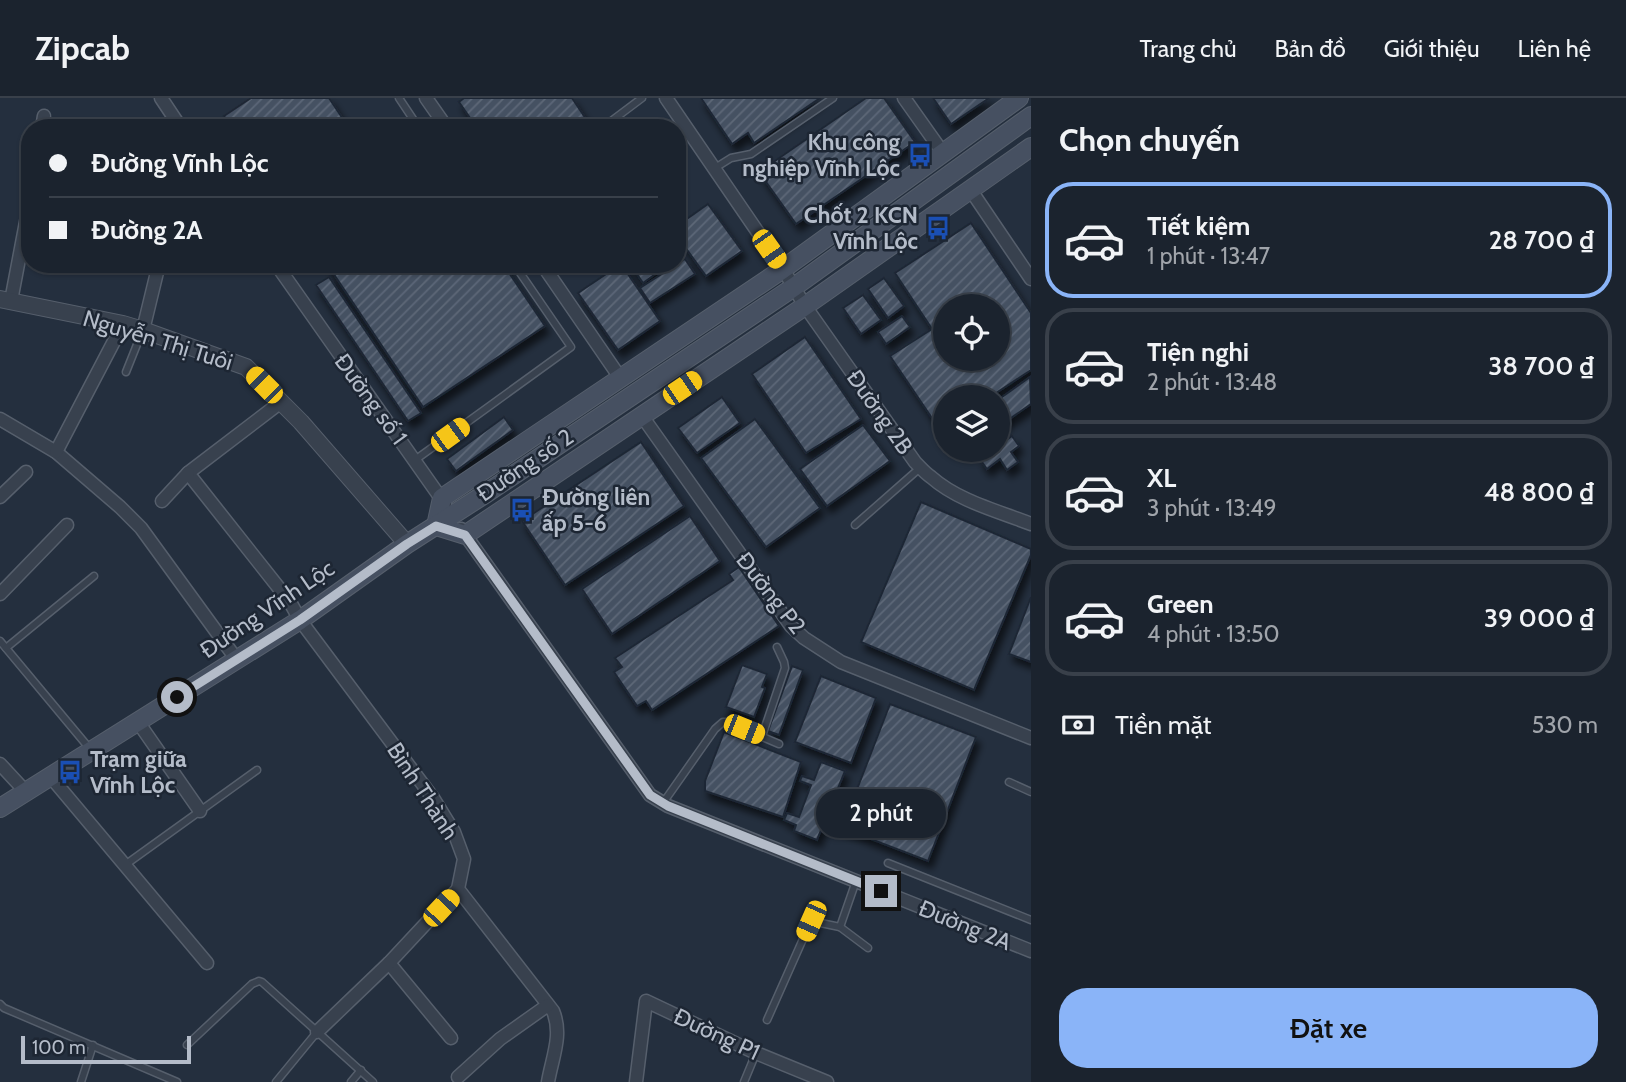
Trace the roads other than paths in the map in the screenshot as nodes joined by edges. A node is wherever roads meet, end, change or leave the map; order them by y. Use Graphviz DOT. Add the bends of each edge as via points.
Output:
graph roads {
  1 [pos="161,98"];
  2 [pos="399,98"];
  3 [pos="426,98"];
  4 [pos="627,98"];
  5 [pos="642,98"];
  6 [pos="666,98"];
  7 [pos="833,98"];
  8 [pos="904,98"];
  9 [pos="1019,98"];
  10 [pos="632,105"];
  11 [pos="1031,116"];
  12 [pos="175,119"];
  13 [pos="413,119"];
  14 [pos="441,119"];
  15 [pos="613,119"];
  16 [pos="680,119"];
  17 [pos="686,128"];
  18 [pos="1031,147"];
  19 [pos="943,153"];
  20 [pos="713,169"];
  21 [pos="970,190"];
  22 [pos="21,238"];
  23 [pos="783,269"];
  24 [pos="157,273"];
  25 [pos="282,273"];
  26 [pos="519,273"];
  27 [pos="548,273"];
  28 [pos="1031,279"];
  29 [pos="794,287"];
  30 [pos="6,300"];
  31 [pos="805,306"];
  32 [pos="122,324"];
  33 [pos="143,330"];
  34 [pos="126,372"];
  35 [pos="621,379"];
  36 [pos="281,402"];
  37 [pos="642,416"];
  38 [pos="0,419"];
  39 [pos="56,452"];
  40 [pos="415,460"];
  41 [pos="920,467"];
  42 [pos="26,472"];
  43 [pos="188,473"];
  44 [pos="0,497"];
  45 [pos="442,498"];
  46 [pos="163,501"];
  47 [pos="452,514"];
  48 [pos="1031,524"];
  49 [pos="67,525"];
  50 [pos="855,525"];
  51 [pos="436,526"];
  52 [pos="465,535"];
  53 [pos="407,544"];
  54 [pos="94,576"];
  55 [pos="0,594"];
  56 [pos="300,620"];
  57 [pos="0,640"];
  58 [pos="777,647"];
  59 [pos="6,648"];
  60 [pos="237,660"];
  61 [pos="138,722"];
  62 [pos="762,736"];
  63 [pos="1031,738"];
  64 [pos="779,744"];
  65 [pos="91,751"];
  66 [pos="0,764"];
  67 [pos="257,770"];
  68 [pos="50,776"];
  69 [pos="1009,782"];
  70 [pos="25,791"];
  71 [pos="1031,792"];
  72 [pos="663,803"];
  73 [pos="0,808"];
  74 [pos="200,811"];
  75 [pos="888,863"];
  76 [pos="125,865"];
  77 [pos="856,881"];
  78 [pos="458,889"];
  79 [pos="1031,920"];
  80 [pos="840,926"];
  81 [pos="868,948"];
  82 [pos="1031,951"];
  83 [pos="207,963"];
  84 [pos="389,963"];
  85 [pos="0,1004"];
  86 [pos="548,1005"];
  87 [pos="767,1020"];
  88 [pos="317,1032"];
  89 [pos="451,1038"];
  90 [pos="93,1045"];
  91 [pos="187,1045"];
  92 [pos="756,1053"];
  93 [pos="361,1070"];
  94 [pos="458,1077"];
  95 [pos="81,1082"];
  96 [pos="177,1082"];
  97 [pos="276,1082"];
  98 [pos="351,1082"];
  99 [pos="373,1082"];
  100 [pos="548,1082"];
  101 [pos="636,1082"];
  102 [pos="744,1082"];
  103 [pos="827,1082"];
  1 -- 12 [label="street"];
  2 -- 13 [label="lane"];
  3 -- 14 [label="street"];
  4 -- 10 [label="lane"];
  5 -- 10 [label="lane"];
  6 -- 16 [label="street, Đường 2B"];
  7 -- 20 [label="lane" via="751,153"];
  8 -- 19 [label="street"];
  9 -- 19 [label="main road, Đường số 2"];
  10 -- 15 [label="lane"];
  11 -- 29 [label="main road, Đường số 2"];
  17 -- 20 [label="street, Đường 2B"];
  18 -- 21 [label="main road, Đường số 2"];
  19 -- 23 [label="main road, Đường số 2"];
  20 -- 23 [label="street, Đường 2B"];
  21 -- 28 [label="street"];
  21 -- 31 [label="main road, Đường số 2"];
  22 -- 30 [label="street"];
  23 -- 29 [label="street, Đường 2B"];
  23 -- 35 [label="main road, Đường số 2"];
  24 -- 33 [label="street"];
  25 -- 40 [label="street, Đường số 1"];
  26 -- 40 [label="lane" via="571,347"];
  27 -- 35 [label="street"];
  29 -- 31 [label="street, Đường 2B"];
  29 -- 47 [label="main road, Đường số 2"];
  30 -- 32 [label="street, Nguyễn Thị Tuôi"];
  31 -- 37 [label="main road, Đường số 2"];
  31 -- 41 [label="street, Đường 2B"];
  32 -- 33 [label="street, Nguyễn Thị Tuôi"];
  32 -- 39 [label="street"];
  33 -- 34 [label="lane"];
  33 -- 36 [label="street, Nguyễn Thị Tuôi" via="246,367"];
  35 -- 45 [label="main road, Đường số 2"];
  36 -- 43 [label="street"];
  36 -- 53 [label="street, Nguyễn Thị Tuôi"];
  37 -- 52 [label="main road, Đường số 2"];
  37 -- 63 [label="street, Đường P2" via="804,638 841,662"];
  38 -- 39 [label="street"];
  39 -- 60 [label="street" via="141,528"];
  40 -- 45 [label="street, Đường số 1"];
  41 -- 48 [label="street, Đường 2B" via="969,500"];
  41 -- 50 [label="lane"];
  42 -- 44 [label="street"];
  43 -- 46 [label="street"];
  43 -- 56 [label="street, Bình Thành"];
  45 -- 47 [label="street, Đường số 1"];
  45 -- 51 [label="main road, Đường số 2"];
  47 -- 51 [label="main road, Đường Vĩnh Lộc"];
  47 -- 52 [label="street, Đường số 1"];
  49 -- 55 [label="street"];
  51 -- 52 [label="main road"];
  51 -- 53 [label="main road, Đường Vĩnh Lộc"];
  52 -- 72 [label="street, Đường 2A" via="650,795"];
  53 -- 56 [label="main road, Đường Vĩnh Lộc"];
  54 -- 59 [label="lane"];
  56 -- 60 [label="main road, Đường Vĩnh Lộc"];
  56 -- 78 [label="street, Bình Thành" via="454,832 464,859"];
  57 -- 59 [label="lane"];
  58 -- 62 [label="lane" via="785,668"];
  59 -- 65 [label="lane"];
  60 -- 61 [label="main road, Đường Vĩnh Lộc"];
  61 -- 65 [label="main road, Đường Vĩnh Lộc"];
  61 -- 74 [label="street"];
  62 -- 64 [label="lane"];
  62 -- 72 [label="lane" via="721,723"];
  65 -- 68 [label="main road, Đường Vĩnh Lộc"];
  66 -- 70 [label="street"];
  67 -- 74 [label="lane"];
  68 -- 70 [label="main road, Đường Vĩnh Lộc"];
  68 -- 76 [label="street"];
  69 -- 71 [label="lane"];
  70 -- 73 [label="main road, Đường Vĩnh Lộc"];
  72 -- 77 [label="street, Đường 2A"];
  74 -- 76 [label="lane"];
  75 -- 79 [label="lane"];
  76 -- 83 [label="street"];
  77 -- 80 [label="lane"];
  77 -- 82 [label="street, Đường 2A"];
  78 -- 84 [label="street"];
  78 -- 86 [label="street"];
  80 -- 81 [label="lane"];
  80 -- 87 [label="lane" via="811,921"];
  84 -- 88 [label="street"];
  84 -- 89 [label="street"];
  85 -- 90 [label="lane"];
  86 -- 94 [label="street"];
  86 -- 100 [label="street" via="558,1032"];
  88 -- 91 [label="lane" via="262,982 255,982"];
  88 -- 93 [label="lane"];
  88 -- 97 [label="lane"];
  90 -- 95 [label="lane"];
  90 -- 96 [label="lane"];
  92 -- 101 [label="street, Đường P1" via="646,1001"];
  92 -- 102 [label="lane"];
  92 -- 103 [label="street, Đường P1"];
  93 -- 98 [label="lane"];
  93 -- 99 [label="lane"];
}
